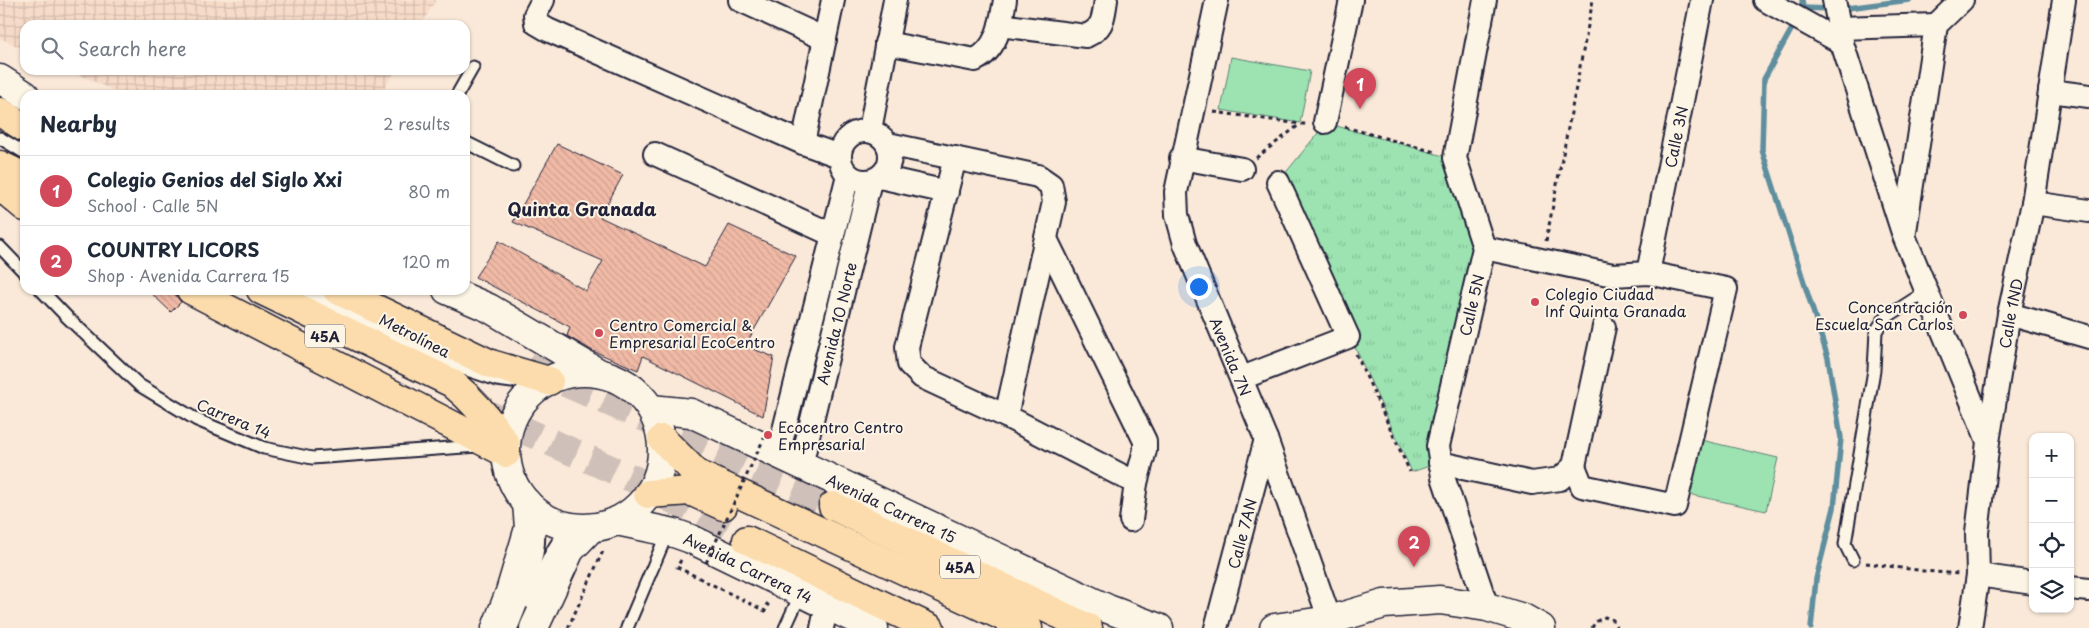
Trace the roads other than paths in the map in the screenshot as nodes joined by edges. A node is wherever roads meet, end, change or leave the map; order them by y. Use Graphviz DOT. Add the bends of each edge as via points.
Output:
graph roads {
  1 [pos="543,0"];
  2 [pos="740,0"];
  3 [pos="833,0"];
  4 [pos="895,0"];
  5 [pos="1005,0"];
  6 [pos="1106,0"];
  7 [pos="1217,0"];
  8 [pos="1351,0"];
  9 [pos="1485,0"];
  10 [pos="1702,0"];
  11 [pos="1962,0"];
  12 [pos="2064,0"];
  13 [pos="1770,3"];
  14 [pos="1838,23"];
  15 [pos="1000,25"];
  16 [pos="1936,25"];
  17 [pos="825,39"];
  18 [pos="886,43"];
  19 [pos="472,66"];
  20 [pos="470,70"];
  21 [pos="467,75"];
  22 [pos="0,79"];
  23 [pos="460,90"];
  24 [pos="2050,91"];
  25 [pos="20,92"];
  26 [pos="2089,96"];
  27 [pos="0,112"];
  28 [pos="1325,122"];
  29 [pos="0,124"];
  30 [pos="20,125"];
  31 [pos="870,130"];
  32 [pos="20,137"];
  33 [pos="0,138"];
  34 [pos="803,143"];
  35 [pos="470,144"];
  36 [pos="888,144"];
  37 [pos="0,147"];
  38 [pos="20,150"];
  39 [pos="655,154"];
  40 [pos="20,157"];
  41 [pos="955,158"];
  42 [pos="1182,158"];
  43 [pos="0,165"];
  44 [pos="513,166"];
  45 [pos="844,166"];
  46 [pos="1242,169"];
  47 [pos="0,175"];
  48 [pos="20,175"];
  49 [pos="875,179"];
  50 [pos="1278,182"];
  51 [pos="0,186"];
  52 [pos="20,186"];
  53 [pos="947,192"];
  54 [pos="20,203"];
  55 [pos="2033,203"];
  56 [pos="2089,211"];
  57 [pos="833,235"];
  58 [pos="1904,236"];
  59 [pos="1046,239"];
  60 [pos="0,247"];
  61 [pos="1484,248"];
  62 [pos="20,268"];
  63 [pos="1648,273"];
  64 [pos="1927,291"];
  65 [pos="46,295"];
  66 [pos="201,295"];
  67 [pos="242,295"];
  68 [pos="271,295"];
  69 [pos="299,295"];
  70 [pos="313,295"];
  71 [pos="348,295"];
  72 [pos="376,295"];
  73 [pos="459,295"];
  74 [pos="2009,314"];
  75 [pos="1604,327"];
  76 [pos="2089,337"];
  77 [pos="484,346"];
  78 [pos="598,373"];
  79 [pos="1242,378"];
  80 [pos="419,382"];
  81 [pos="546,383"];
  82 [pos="651,409"];
  83 [pos="1006,416"];
  84 [pos="1266,439"];
  85 [pos="662,440"];
  86 [pos="1988,442"];
  87 [pos="503,443"];
  88 [pos="781,452"];
  89 [pos="1440,463"];
  90 [pos="1574,466"];
  91 [pos="1136,482"];
  92 [pos="648,494"];
  93 [pos="529,505"];
  94 [pos="833,506"];
  95 [pos="1131,520"];
  96 [pos="600,530"];
  97 [pos="674,533"];
  98 [pos="747,540"];
  99 [pos="1853,560"];
  100 [pos="1978,575"];
  101 [pos="2029,582"];
  102 [pos="2089,586"];
  103 [pos="2074,588"];
  104 [pos="2089,590"];
  105 [pos="801,593"];
  106 [pos="1487,607"];
  107 [pos="832,619"];
  108 [pos="1330,620"];
  109 [pos="496,628"];
  110 [pos="512,628"];
  111 [pos="520,628"];
  112 [pos="534,628"];
  113 [pos="627,628"];
  114 [pos="785,628"];
  115 [pos="874,628"];
  116 [pos="930,628"];
  117 [pos="985,628"];
  118 [pos="1028,628"];
  119 [pos="1088,628"];
  120 [pos="1159,628"];
  121 [pos="1216,628"];
  122 [pos="1274,628"];
  123 [pos="1541,628"];
  124 [pos="1970,628"];
  1 -- 34 [label="street" via="535,15 536,23"];
  2 -- 17 [label="street"];
  3 -- 17 [label="street"];
  4 -- 18 [label="street"];
  5 -- 15 [label="street"];
  6 -- 15 [label="street" via="1101,25 1096,32 1086,36"];
  7 -- 42 [label="street, Avenida 7N"];
  8 -- 28 [label="street"];
  9 -- 61 [label="street" via="1455,158"];
  10 -- 63 [label="street, Calle 3N"];
  11 -- 16 [label="street"];
  12 -- 24 [label="street, Calle 1ND"];
  13 -- 14 [label="street" via="1809,24"];
  14 -- 16 [label="street"];
  14 -- 58 [label="street"];
  15 -- 18 [label="street" via="991,48 975,60"];
  16 -- 58 [label="street"];
  17 -- 34 [label="street"];
  18 -- 31 [label="street"];
  19 -- 20 [label="lane"];
  21 -- 23 [label="lane"];
  22 -- 25 [label="street"];
  24 -- 26 [label="street"];
  24 -- 55 [label="street, Calle 1ND"];
  27 -- 30 [label="highway"];
  29 -- 32 [label="highway"];
  31 -- 36 [label="street" via="881,135"];
  31 -- 45 [label="street" via="848,136 842,145"];
  33 -- 38 [label="lane"];
  34 -- 45 [label="street"];
  35 -- 44 [label="lane"];
  36 -- 41 [label="street"];
  36 -- 49 [label="street" via="891,156 888,167"];
  37 -- 40 [label="lane"];
  39 -- 57 [label="street"];
  41 -- 53 [label="street"];
  41 -- 59 [label="street" via="1038,176 1051,185 1054,202"];
  42 -- 46 [label="street"];
  42 -- 79 [label="street, Avenida 7N" via="1176,192 1177,215 1185,244"];
  43 -- 48 [label="highway"];
  45 -- 49 [label="street" via="858,180"];
  45 -- 57 [label="street, Avenida 10 Norte"];
  47 -- 52 [label="highway"];
  49 -- 53 [label="street"];
  49 -- 88 [label="street, Avenida 10 Norte"];
  50 -- 79 [label="street" via="1348,337"];
  51 -- 54 [label="highway"];
  53 -- 83 [label="street" via="907,347 909,364 922,377"];
  55 -- 56 [label="street"];
  55 -- 74 [label="street, Calle 1ND"];
  57 -- 88 [label="street, Avenida 10 Norte"];
  58 -- 64 [label="street"];
  59 -- 83 [label="street"];
  59 -- 91 [label="street" via="1144,442 1145,450"];
  60 -- 62 [label="lane"];
  61 -- 63 [label="street" via="1613,275"];
  61 -- 89 [label="street, Calle 5N" via="1438,446"];
  63 -- 90 [label="street" via="1726,289 1675,506 1582,486"];
  64 -- 86 [label="street"];
  64 -- 99 [label="lane" via="1885,318 1876,331 1874,370 1845,544"];
  65 -- 87 [label="lane, Carrera 14" via="139,385 197,420 264,448 312,458"];
  66 -- 87 [label="highway"];
  67 -- 80 [label="highway, 45A"];
  68 -- 87 [label="highway" via="452,383 475,402"];
  69 -- 87 [label="lane, Metrolínea" via="444,365 494,410"];
  70 -- 81 [label="lane, Metrolínea" via="480,375 497,380"];
  71 -- 81 [label="highway" via="491,364"];
  72 -- 77 [label="highway"];
  73 -- 78 [label="street" via="489,308"];
  74 -- 76 [label="street"];
  74 -- 86 [label="street, Calle 1ND"];
  75 -- 90 [label="street"];
  78 -- 81 [label="street" via="570,373"];
  78 -- 82 [label="street" via="619,380 638,392"];
  79 -- 84 [label="street, Avenida 7N"];
  81 -- 87 [label="street" via="520,405"];
  82 -- 85 [label="street"];
  82 -- 88 [label="street, Avenida Carrera 15" via="691,413"];
  83 -- 91 [label="street"];
  84 -- 108 [label="street, Avenida 7N"];
  84 -- 121 [label="street, Calle 7AN"];
  85 -- 92 [label="street" via="658,477"];
  85 -- 118 [label="highway" via="697,474"];
  86 -- 100 [label="street, Calle 1ND" via="1977,533"];
  87 -- 93 [label="street" via="512,480"];
  88 -- 120 [label="street, Avenida Carrera 15" via="1108,609"];
  89 -- 90 [label="street" via="1532,482 1560,479"];
  89 -- 106 [label="street, Calle 5N"];
  91 -- 95 [label="street"];
  92 -- 96 [label="street" via="634,510"];
  92 -- 117 [label="highway" via="690,491"];
  93 -- 96 [label="street" via="552,521"];
  93 -- 109 [label="street" via="529,528"];
  93 -- 110 [label="lane" via="539,533 539,546"];
  94 -- 119 [label="highway, 45A"];
  96 -- 97 [label="street, Avenida Carrera 14"];
  96 -- 111 [label="lane" via="570,531 560,538"];
  96 -- 112 [label="street" via="570,550"];
  97 -- 105 [label="street, Avenida Carrera 14"];
  97 -- 113 [label="lane" via="663,543"];
  98 -- 116 [label="highway"];
  100 -- 101 [label="street"];
  100 -- 124 [label="street, Calle 1ND"];
  102 -- 104 [label="street"];
  103 -- 104 [label="street"];
  105 -- 107 [label="street, Avenida Carrera 14"];
  105 -- 114 [label="lane"];
  106 -- 108 [label="street" via="1440,600 1384,604"];
  106 -- 123 [label="street" via="1523,618"];
  107 -- 115 [label="street, Avenida Carrera 14"];
  108 -- 122 [label="street"];
}
